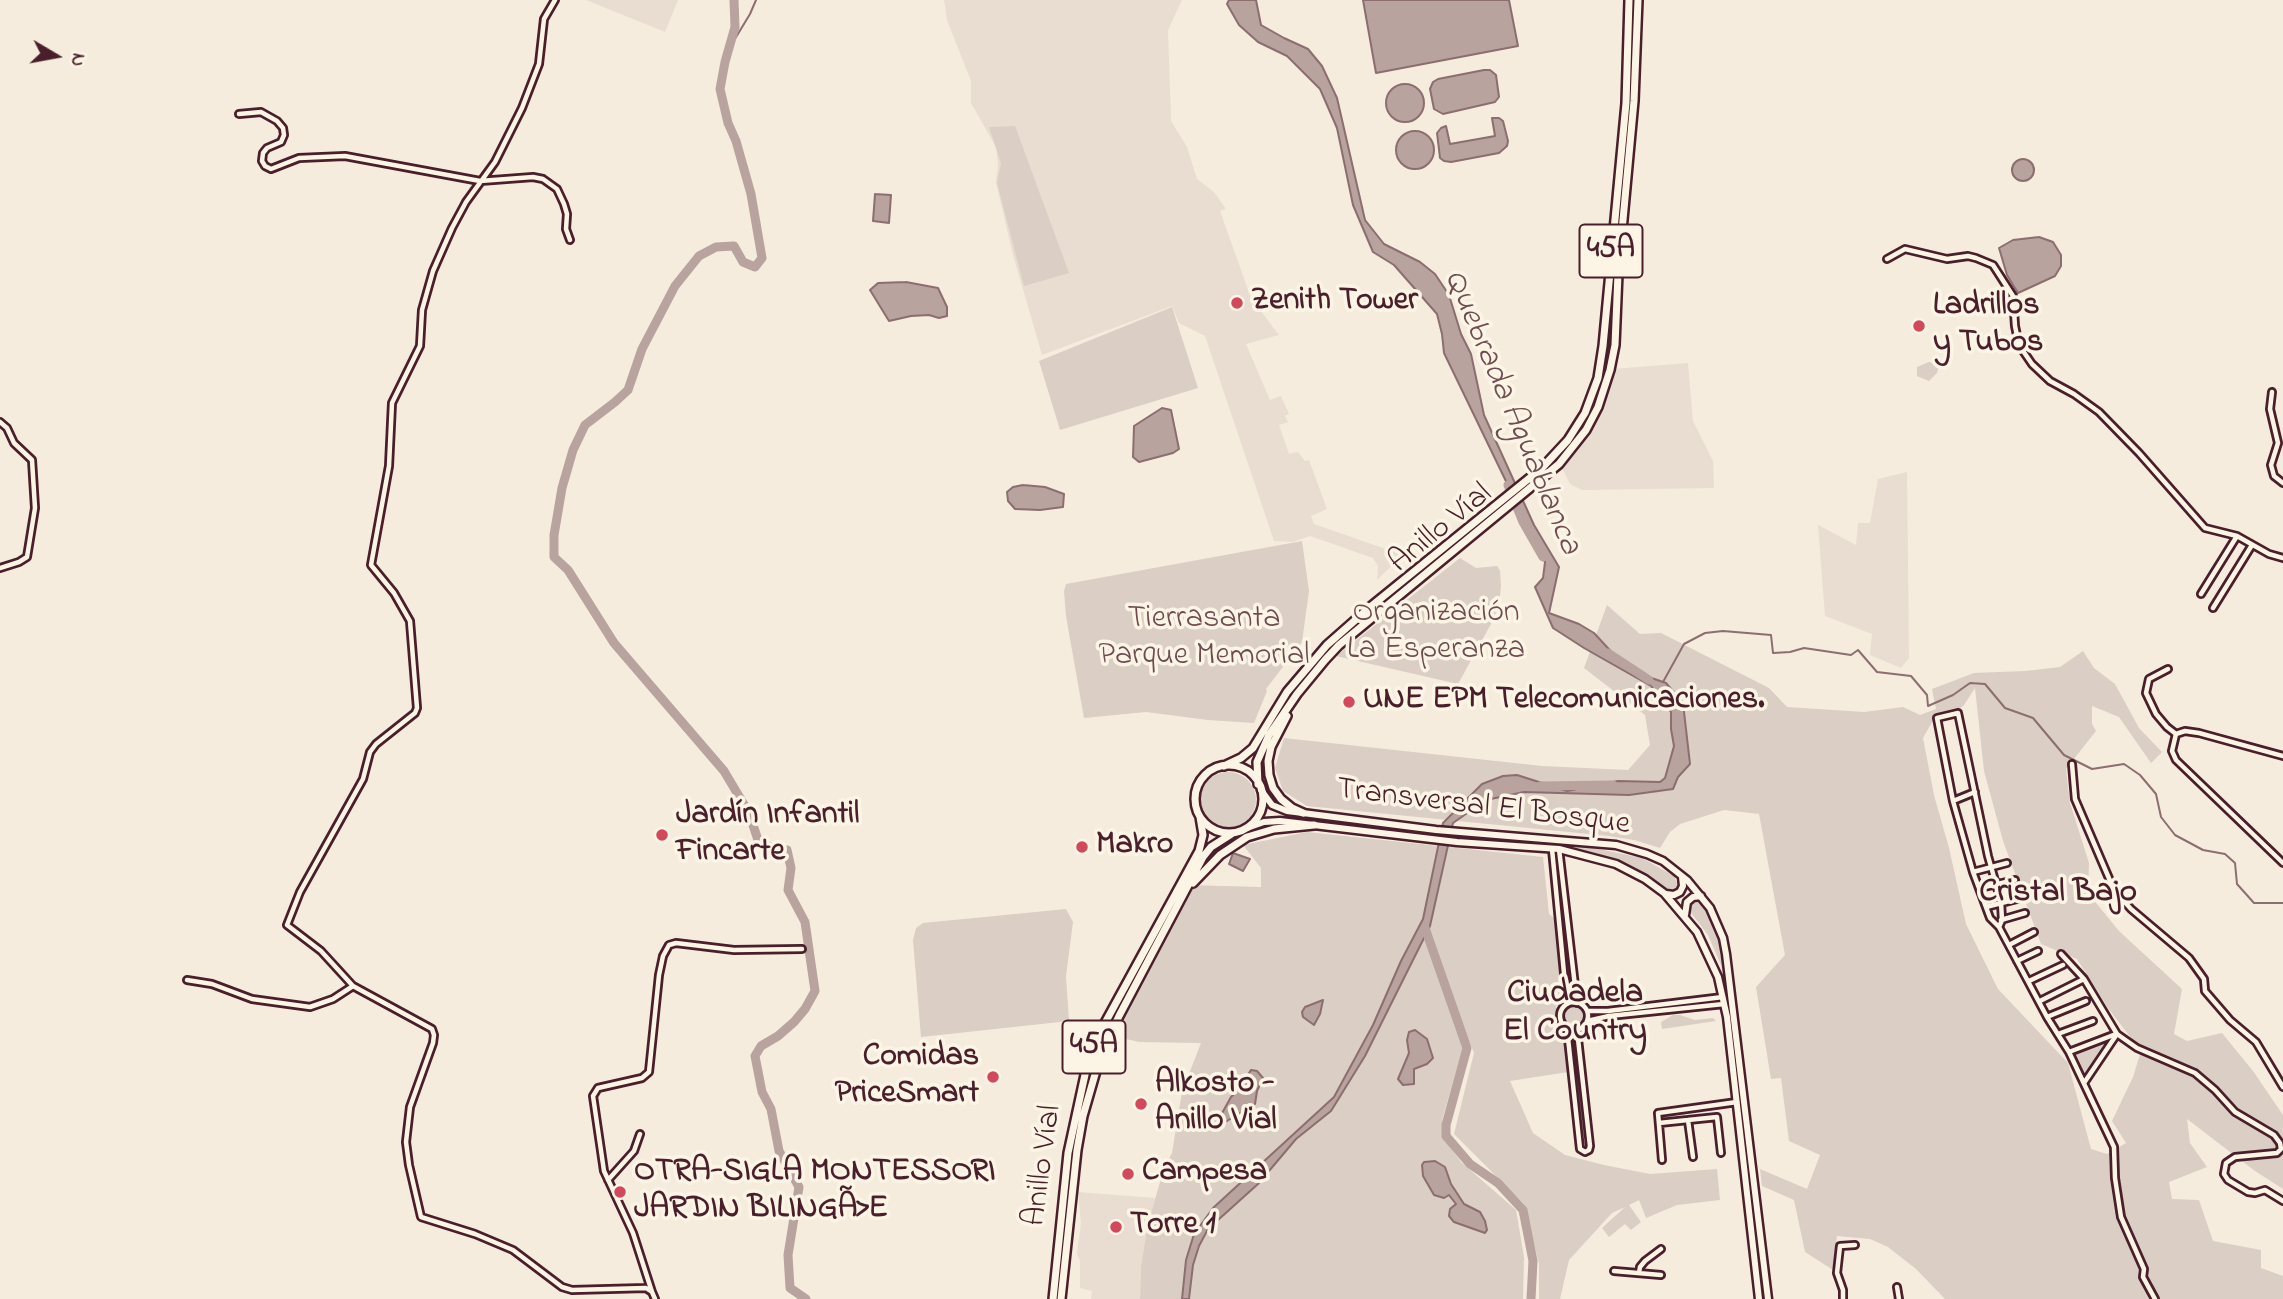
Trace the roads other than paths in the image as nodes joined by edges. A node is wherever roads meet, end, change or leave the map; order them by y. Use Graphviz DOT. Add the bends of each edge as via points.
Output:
graph roads {
  1 [pos="555,0"];
  2 [pos="1629,0"];
  3 [pos="1639,0"];
  4 [pos="239,114"];
  5 [pos="480,181"];
  6 [pos="569,240"];
  7 [pos="1887,259"];
  8 [pos="2272,392"];
  9 [pos="0,422"];
  10 [pos="2283,483"];
  11 [pos="2237,536"];
  12 [pos="2252,545"];
  13 [pos="2283,558"];
  14 [pos="0,568"];
  15 [pos="2200,594"];
  16 [pos="2213,608"];
  17 [pos="2168,669"];
  18 [pos="1290,705"];
  19 [pos="2176,734"];
  20 [pos="2283,756"];
  21 [pos="2072,764"];
  22 [pos="1224,766"];
  23 [pos="1260,787"];
  24 [pos="1975,792"];
  25 [pos="1953,801"];
  26 [pos="1303,813"];
  27 [pos="1200,817"];
  28 [pos="1314,825"];
  29 [pos="1247,828"];
  30 [pos="1233,833"];
  31 [pos="1556,849"];
  32 [pos="2007,863"];
  33 [pos="2283,863"];
  34 [pos="1992,867"];
  35 [pos="1972,872"];
  36 [pos="1679,874"];
  37 [pos="2015,880"];
  38 [pos="1996,884"];
  39 [pos="1980,888"];
  40 [pos="1664,893"];
  41 [pos="1701,897"];
  42 [pos="2021,898"];
  43 [pos="1180,901"];
  44 [pos="2001,902"];
  45 [pos="1986,907"];
  46 [pos="2025,914"];
  47 [pos="1685,916"];
  48 [pos="2002,920"];
  49 [pos="1994,922"];
  50 [pos="1999,927"];
  51 [pos="2034,932"];
  52 [pos="2009,945"];
  53 [pos="802,948"];
  54 [pos="2038,951"];
  55 [pos="2061,954"];
  56 [pos="2017,961"];
  57 [pos="2063,965"];
  58 [pos="2084,979"];
  59 [pos="187,980"];
  60 [pos="2029,981"];
  61 [pos="353,986"];
  62 [pos="1723,1001"];
  63 [pos="2040,1001"];
  64 [pos="2086,1001"];
  65 [pos="1577,1003"];
  66 [pos="1567,1004"];
  67 [pos="1587,1011"];
  68 [pos="2047,1017"];
  69 [pos="1587,1021"];
  70 [pos="2093,1021"];
  71 [pos="1567,1029"];
  72 [pos="1577,1030"];
  73 [pos="2058,1034"];
  74 [pos="2117,1034"];
  75 [pos="2069,1052"];
  76 [pos="2084,1083"];
  77 [pos="2283,1087"];
  78 [pos="1737,1102"];
  79 [pos="1688,1120"];
  80 [pos="1658,1123"];
  81 [pos="640,1134"];
  82 [pos="1721,1153"];
  83 [pos="1693,1157"];
  84 [pos="1662,1160"];
  85 [pos="608,1180"];
  86 [pos="2283,1201"];
  87 [pos="1855,1245"];
  88 [pos="1661,1249"];
  89 [pos="1614,1271"];
  90 [pos="1639,1273"];
  91 [pos="1661,1275"];
  92 [pos="1897,1287"];
  93 [pos="652,1292"];
  94 [pos="655,1299"];
  95 [pos="1053,1299"];
  96 [pos="1061,1299"];
  97 [pos="1759,1299"];
  98 [pos="1768,1299"];
  99 [pos="1843,1299"];
  100 [pos="1899,1299"];
  101 [pos="2155,1299"];
  1 -- 5 [label="street" via="544,19 539,64 522,108 495,162"];
  2 -- 22 [label="highway, Anillo Víal / 45A" via="1626,103 1601,362 1593,393 1574,431 1529,479 1327,645 1292,686 1253,748"];
  3 -- 18 [label="highway, Anillo Víal / 45A" via="1615,345 1598,407 1559,464 1339,645"];
  4 -- 5 [label="street" via="261,112 283,128 281,142 263,153 262,161 271,169 299,158 345,156"];
  5 -- 6 [label="street" via="533,177 551,183 566,209"];
  5 -- 61 [label="street" via="433,271 422,310 421,346 392,403 389,466 371,561 410,621 417,708 370,752 363,779 287,924 321,951"];
  7 -- 11 [label="street" via="1905,249 1947,259 1968,256 1993,265 2013,296 2019,345 2032,364 2099,412 2205,528"];
  8 -- 10 [label="street" via="2270,410 2278,443 2271,464 2274,476"];
  9 -- 14 [label="street" via="33,460 36,508 27,557"];
  11 -- 12 [label="street"];
  11 -- 15 [label="street"];
  12 -- 13 [label="street"];
  12 -- 16 [label="street"];
  17 -- 19 [label="street" via="2149,679 2146,693 2161,722"];
  18 -- 23 [label="highway, Anillo Víal / 45A" via="1260,753 1256,770"];
  18 -- 26 [label="highway" via="1271,747 1268,768 1281,799"];
  19 -- 20 [label="street" via="2199,733"];
  19 -- 33 [label="street" via="2172,751 2176,760"];
  21 -- 77 [label="street" via="2076,799 2114,890 2189,958 2204,979 2205,991 2257,1043"];
  22 -- 23 [label="highway" via="1244,769"];
  22 -- 27 [label="highway" via="1207,774 1198,785 1195,804"];
  23 -- 26 [label="main road, Transversal El Bosque" via="1275,807"];
  23 -- 29 [label="highway" via="1260,811"];
  24 -- 25 [label="street"];
  24 -- 25 [label="street" via="1958,713 1937,718"];
  24 -- 34 [label="street"];
  25 -- 35 [label="street"];
  26 -- 36 [label="main road, Transversal El Bosque" via="1616,845 1647,854"];
  27 -- 30 [label="highway" via="1212,829"];
  27 -- 95 [label="highway, Anillo Víal / 45A" via="1203,835 1199,851 1105,1023 1086,1070 1068,1153"];
  28 -- 29 [label="main road, Transversal El Bosque" via="1269,821"];
  28 -- 31 [label="main road, Transversal El Bosque"];
  28 -- 43 [label="highway" via="1274,829 1242,839 1215,859"];
  29 -- 30 [label="highway"];
  30 -- 43 [label="highway, Anillo Víal / 45A" via="1208,851"];
  31 -- 40 [label="main road, Transversal El Bosque" via="1616,864"];
  31 -- 65 [label="street"];
  31 -- 66 [label="street"];
  32 -- 34 [label="street"];
  34 -- 35 [label="street"];
  34 -- 38 [label="street"];
  35 -- 39 [label="street"];
  36 -- 40 [label="main road" via="1682,889 1674,895"];
  36 -- 41 [label="main road, Transversal El Bosque"];
  37 -- 38 [label="street"];
  38 -- 39 [label="street"];
  38 -- 44 [label="street"];
  39 -- 45 [label="street"];
  40 -- 47 [label="main road, Transversal El Bosque"];
  41 -- 47 [label="main road" via="1687,902"];
  41 -- 98 [label="main road, Transversal El Bosque" via="1717,923 1726,954"];
  42 -- 44 [label="street"];
  43 -- 96 [label="highway, Anillo Víal / 45A" via="1107,1039 1094,1076 1077,1150"];
  44 -- 45 [label="street"];
  44 -- 48 [label="street"];
  45 -- 49 [label="street"];
  46 -- 48 [label="street"];
  47 -- 62 [label="main road, Transversal El Bosque" via="1705,946"];
  48 -- 49 [label="street"];
  48 -- 50 [label="street"];
  49 -- 50 [label="street"];
  50 -- 52 [label="street"];
  51 -- 52 [label="street"];
  52 -- 56 [label="street"];
  53 -- 85 [label="street" via="669,945 659,975 649,1072 642,1078 598,1088 593,1096"];
  54 -- 56 [label="street"];
  55 -- 58 [label="street"];
  56 -- 60 [label="street"];
  57 -- 60 [label="street"];
  58 -- 63 [label="street"];
  58 -- 74 [label="street"];
  59 -- 61 [label="street" via="252,999 310,1007"];
  60 -- 63 [label="street"];
  61 -- 93 [label="street" via="429,1026 434,1035 410,1107 406,1142 421,1217 513,1250 562,1287"];
  62 -- 67 [label="street"];
  62 -- 69 [label="street"];
  62 -- 78 [label="main road, Transversal El Bosque"];
  63 -- 68 [label="street"];
  64 -- 68 [label="street"];
  65 -- 66 [label="street"];
  65 -- 67 [label="street"];
  66 -- 71 [label="street" via="1560,1015"];
  67 -- 69 [label="street"];
  68 -- 73 [label="street"];
  69 -- 72 [label="street"];
  70 -- 73 [label="street"];
  71 -- 72 [label="street"];
  71 -- 72 [label="street" via="1580,1149 1585,1152 1590,1146"];
  73 -- 75 [label="street"];
  74 -- 75 [label="street"];
  74 -- 76 [label="street"];
  74 -- 86 [label="street" via="2137,1048 2195,1073 2235,1112 2270,1132 2280,1143 2277,1153 2235,1157 2226,1163 2224,1174 2248,1192 2269,1191"];
  75 -- 76 [label="street"];
  76 -- 101 [label="street" via="2114,1147 2121,1217"];
  78 -- 80 [label="street" via="1657,1113"];
  78 -- 97 [label="main road, Transversal El Bosque"];
  79 -- 80 [label="street"];
  79 -- 82 [label="street" via="1717,1117"];
  79 -- 83 [label="street"];
  80 -- 84 [label="street"];
  81 -- 85 [label="street" via="634,1151"];
  85 -- 93 [label="street" via="633,1233"];
  87 -- 99 [label="street" via="1840,1246 1837,1273"];
  88 -- 90 [label="street" via="1645,1261"];
  89 -- 90 [label="street"];
  90 -- 91 [label="street"];
  92 -- 100 [label="street"];
  93 -- 94 [label="street"];
}
